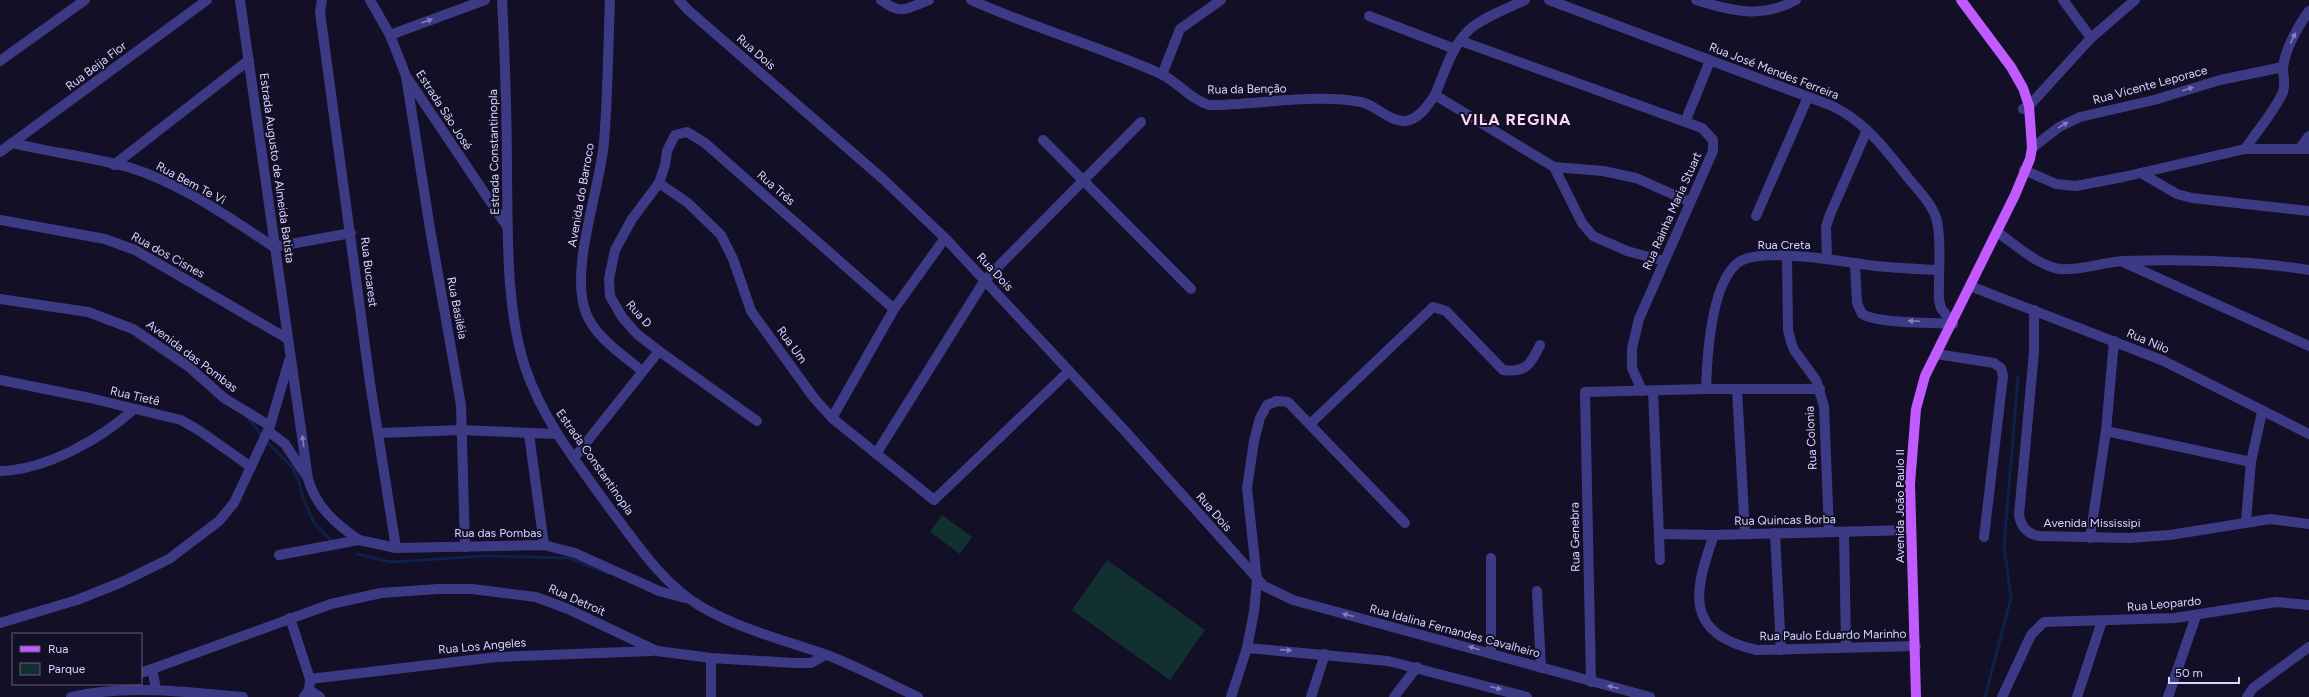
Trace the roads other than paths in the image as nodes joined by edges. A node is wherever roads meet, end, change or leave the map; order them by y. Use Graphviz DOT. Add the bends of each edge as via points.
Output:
graph roads {
  1 [pos="86,0"];
  2 [pos="207,0"];
  3 [pos="240,0"];
  4 [pos="322,0"];
  5 [pos="370,0"];
  6 [pos="485,0"];
  7 [pos="502,0"];
  8 [pos="610,0"];
  9 [pos="678,0"];
  10 [pos="881,0"];
  11 [pos="929,0"];
  12 [pos="971,0"];
  13 [pos="1221,0"];
  14 [pos="1525,0"];
  15 [pos="1549,0"];
  16 [pos="1696,0"];
  17 [pos="1796,0"];
  18 [pos="1961,0"];
  19 [pos="2063,0"];
  20 [pos="2135,0"];
  21 [pos="2309,12"];
  22 [pos="1369,16"];
  23 [pos="390,35"];
  24 [pos="2091,38"];
  25 [pos="1458,45"];
  26 [pos="249,60"];
  27 [pos="0,61"];
  28 [pos="1710,61"];
  29 [pos="2283,67"];
  30 [pos="1162,75"];
  31 [pos="406,76"];
  32 [pos="1435,95"];
  33 [pos="1808,97"];
  34 [pos="2026,107"];
  35 [pos="1141,122"];
  36 [pos="1685,122"];
  37 [pos="1867,130"];
  38 [pos="2309,136"];
  39 [pos="1043,140"];
  40 [pos="12,143"];
  41 [pos="2032,148"];
  42 [pos="2245,149"];
  43 [pos="2304,149"];
  44 [pos="0,152"];
  45 [pos="114,164"];
  46 [pos="1554,167"];
  47 [pos="2024,170"];
  48 [pos="2141,173"];
  49 [pos="1083,180"];
  50 [pos="659,183"];
  51 [pos="1690,202"];
  52 [pos="2309,211"];
  53 [pos="1756,216"];
  54 [pos="0,220"];
  55 [pos="508,228"];
  56 [pos="1997,232"];
  57 [pos="351,233"];
  58 [pos="945,238"];
  59 [pos="274,247"];
  60 [pos="1787,257"];
  61 [pos="1827,258"];
  62 [pos="1664,261"];
  63 [pos="2122,261"];
  64 [pos="1855,263"];
  65 [pos="1938,270"];
  66 [pos="2309,270"];
  67 [pos="985,280"];
  68 [pos="1970,286"];
  69 [pos="1191,289"];
  70 [pos="0,299"];
  71 [pos="894,309"];
  72 [pos="2034,310"];
  73 [pos="1953,324"];
  74 [pos="288,339"];
  75 [pos="2114,341"];
  76 [pos="1540,345"];
  77 [pos="2309,346"];
  78 [pos="658,351"];
  79 [pos="1936,354"];
  80 [pos="290,355"];
  81 [pos="642,371"];
  82 [pos="1069,371"];
  83 [pos="0,380"];
  84 [pos="1706,389"];
  85 [pos="1737,389"];
  86 [pos="1820,389"];
  87 [pos="1642,391"];
  88 [pos="1653,391"];
  89 [pos="134,409"];
  90 [pos="2262,412"];
  91 [pos="832,418"];
  92 [pos="757,421"];
  93 [pos="1310,424"];
  94 [pos="268,430"];
  95 [pos="461,430"];
  96 [pos="2106,430"];
  97 [pos="378,433"];
  98 [pos="529,434"];
  99 [pos="556,434"];
  100 [pos="2309,434"];
  101 [pos="876,454"];
  102 [pos="574,458"];
  103 [pos="2252,462"];
  104 [pos="251,467"];
  105 [pos="0,471"];
  106 [pos="308,479"];
  107 [pos="2246,521"];
  108 [pos="1405,523"];
  109 [pos="2309,524"];
  110 [pos="1911,530"];
  111 [pos="1829,531"];
  112 [pos="1844,532"];
  113 [pos="1745,533"];
  114 [pos="1775,533"];
  115 [pos="1659,534"];
  116 [pos="1714,535"];
  117 [pos="1984,537"];
  118 [pos="2090,538"];
  119 [pos="359,540"];
  120 [pos="544,545"];
  121 [pos="465,546"];
  122 [pos="396,548"];
  123 [pos="279,555"];
  124 [pos="1491,558"];
  125 [pos="1660,560"];
  126 [pos="1257,580"];
  127 [pos="1536,590"];
  128 [pos="698,605"];
  129 [pos="2309,605"];
  130 [pos="2196,616"];
  131 [pos="290,618"];
  132 [pos="2102,621"];
  133 [pos="0,623"];
  134 [pos="1916,646"];
  135 [pos="2309,647"];
  136 [pos="1248,648"];
  137 [pos="1846,648"];
  138 [pos="1781,650"];
  139 [pos="657,651"];
  140 [pos="1491,653"];
  141 [pos="1325,654"];
  142 [pos="825,655"];
  143 [pos="711,658"];
  144 [pos="1417,667"];
  145 [pos="1541,668"];
  146 [pos="152,669"];
  147 [pos="142,673"];
  148 [pos="310,679"];
  149 [pos="1591,682"];
  150 [pos="113,685"];
  151 [pos="156,689"];
  152 [pos="98,691"];
  153 [pos="307,693"];
  154 [pos="1398,695"];
  155 [pos="70,697"];
  156 [pos="243,697"];
  157 [pos="320,697"];
  158 [pos="711,697"];
  159 [pos="918,697"];
  160 [pos="1232,697"];
  161 [pos="1311,697"];
  162 [pos="1527,697"];
  163 [pos="1650,697"];
  164 [pos="1916,697"];
  165 [pos="2002,697"];
  166 [pos="2077,697"];
  167 [pos="2168,697"];
  168 [pos="2247,697"];
  1 -- 27 [label="street"];
  2 -- 40 [label="street, Rua Beija Flor"];
  3 -- 26 [label="street, Estrada Augusto de Almeida Batista"];
  4 -- 57 [label="street, Rua Bucarest" via="320,12"];
  5 -- 23 [label="street, Estrada São José"];
  23 -- 6 [label="street, one-way"];
  7 -- 55 [label="street, Estrada Constantinopla"];
  8 -- 81 [label="street, Avenida do Barroco" via="604,141 585,247 581,289 585,311 594,328"];
  9 -- 58 [label="street, Rua Dois" via="882,179"];
  10 -- 11 [label="street" via="896,10 915,7"];
  12 -- 30 [label="street, Rua da Benção" via="1011,18"];
  13 -- 30 [label="street" via="1180,29"];
  14 -- 25 [label="street" via="1483,20 1469,30"];
  15 -- 28 [label="street, Rua José Mendes Ferreira"];
  16 -- 17 [label="street" via="1727,10 1756,13 1783,8"];
  18 -- 34 [label="main road, Avenida João Paulo II" via="2011,67"];
  19 -- 24 [label="street"];
  20 -- 24 [label="street"];
  29 -- 21 [label="street, one-way" via="2295,35"];
  22 -- 25 [label="street, Rua Rainha Maria Stuart"];
  23 -- 31 [label="street, Estrada São José"];
  24 -- 34 [label="street"];
  25 -- 32 [label="street"];
  25 -- 36 [label="street, Rua Rainha Maria Stuart"];
  26 -- 45 [label="street"];
  26 -- 59 [label="street, Estrada Augusto de Almeida Batista"];
  28 -- 33 [label="street, Rua José Mendes Ferreira"];
  28 -- 36 [label="street"];
  41 -- 29 [label="street, Rua Vicente Leporace, one-way" via="2059,127 2080,117 2154,100 2220,80"];
  29 -- 42 [label="street" via="2285,81 2282,93"];
  30 -- 32 [label="street, Rua da Benção" via="1192,98 1209,105 1331,99 1365,103 1404,121 1420,113"];
  31 -- 55 [label="street, Estrada São José"];
  31 -- 95 [label="street, Rua Basiléia" via="430,229 460,393"];
  32 -- 46 [label="street"];
  33 -- 37 [label="street, Rua José Mendes Ferreira" via="1842,110"];
  33 -- 53 [label="street"];
  34 -- 41 [label="main road, Avenida João Paulo II"];
  34 -- 47 [label="main road, Avenida João Paulo II"];
  35 -- 49 [label="street"];
  36 -- 51 [label="street, Rua Rainha Maria Stuart" via="1706,130 1714,145"];
  37 -- 61 [label="street" via="1829,217 1826,227"];
  37 -- 65 [label="street, Rua José Mendes Ferreira" via="1934,213 1938,230"];
  38 -- 43 [label="street"];
  39 -- 49 [label="street"];
  40 -- 44 [label="street, Rua Beija Flor"];
  40 -- 45 [label="street, Rua Bem Te Vi"];
  41 -- 47 [label="main road, Avenida João Paulo II"];
  42 -- 43 [label="street"];
  42 -- 48 [label="street"];
  45 -- 59 [label="street, Rua Bem Te Vi" via="173,185"];
  46 -- 51 [label="street" via="1602,171 1636,178"];
  46 -- 62 [label="street" via="1582,223 1593,236 1627,251"];
  47 -- 48 [label="street" via="2066,186"];
  47 -- 56 [label="main road, Avenida João Paulo II"];
  48 -- 52 [label="street" via="2177,194 2192,198"];
  49 -- 67 [label="street"];
  49 -- 69 [label="street"];
  50 -- 71 [label="street, Rua Três" via="667,151 675,135 687,132 695,136"];
  50 -- 78 [label="street, Rua D" via="632,219 616,250 609,287 614,306 622,317"];
  50 -- 91 [label="street, Rua Um" via="693,208 721,236 733,259 751,311"];
  51 -- 62 [label="street, Rua Rainha Maria Stuart"];
  54 -- 74 [label="street, Rua dos Cisnes" via="116,242 135,250"];
  55 -- 99 [label="street, Estrada Constantinopla" via="515,325 521,354 530,381"];
  56 -- 63 [label="street" via="2040,260 2060,269"];
  56 -- 68 [label="main road, Avenida João Paulo II"];
  57 -- 59 [label="street"];
  57 -- 97 [label="street, Rua Bucarest"];
  58 -- 67 [label="street, Rua Dois"];
  58 -- 71 [label="street"];
  59 -- 74 [label="street, Estrada Augusto de Almeida Batista"];
  60 -- 61 [label="street, Rua Creta"];
  60 -- 84 [label="street, Rua Creta" via="1750,258 1738,263 1732,270 1719,297 1710,330"];
  60 -- 86 [label="street, Rua Colonia" via="1790,342"];
  61 -- 64 [label="street, Rua Creta"];
  62 -- 87 [label="street, Rua Rainha Maria Stuart" via="1639,319 1632,348 1632,368"];
  63 -- 66 [label="street" via="2244,262"];
  63 -- 77 [label="street"];
  64 -- 65 [label="street, Rua Creta"];
  73 -- 64 [label="street, one-way" via="1886,320 1862,314 1857,303"];
  65 -- 73 [label="street, Rua José Mendes Ferreira" via="1941,308"];
  67 -- 82 [label="street, Rua Dois"];
  67 -- 101 [label="street"];
  68 -- 72 [label="street, Rua Nilo"];
  68 -- 73 [label="main road, Avenida João Paulo II"];
  70 -- 94 [label="street, Avenida das Pombas" via="88,312 133,329 188,366 224,398"];
  71 -- 91 [label="street"];
  72 -- 75 [label="street, Rua Nilo"];
  72 -- 118 [label="street, Avenida Mississipi" via="2034,352 2019,515 2021,524 2032,535"];
  73 -- 79 [label="main road, Avenida João Paulo II"];
  74 -- 80 [label="street, Rua das Pombas"];
  75 -- 90 [label="street, Rua Nilo" via="2164,362"];
  75 -- 96 [label="street"];
  76 -- 93 [label="street" via="1531,363 1523,369 1514,372 1503,370 1446,311 1433,307"];
  78 -- 81 [label="street"];
  78 -- 92 [label="street, Rua D"];
  79 -- 110 [label="main road, Avenida João Paulo II" via="1925,376 1916,409 1910,484"];
  79 -- 117 [label="street" via="1994,363 2001,368 2003,376"];
  80 -- 94 [label="street"];
  106 -- 80 [label="street, Rua das Pombas, one-way"];
  81 -- 102 [label="street"];
  82 -- 101 [label="street, Rua Um" via="934,500"];
  82 -- 126 [label="street, Rua Dois"];
  83 -- 89 [label="street, Rua Tietê"];
  84 -- 85 [label="street"];
  84 -- 88 [label="street"];
  85 -- 86 [label="street"];
  85 -- 113 [label="street"];
  86 -- 111 [label="street, Rua Colonia" via="1825,420"];
  87 -- 88 [label="street"];
  87 -- 149 [label="street, Rua Genebra" via="1585,392"];
  88 -- 115 [label="street"];
  89 -- 104 [label="street, Rua Tietê" via="181,420"];
  89 -- 105 [label="street" via="95,440 30,467"];
  90 -- 100 [label="street, Rua Nilo"];
  90 -- 103 [label="street"];
  91 -- 101 [label="street, Rua Um"];
  93 -- 108 [label="street"];
  93 -- 126 [label="street" via="1288,402 1277,401 1266,405 1260,418 1247,488"];
  94 -- 104 [label="street"];
  94 -- 106 [label="street, Avenida das Pombas" via="285,444"];
  95 -- 97 [label="street"];
  95 -- 98 [label="street"];
  95 -- 121 [label="street, Rua Basiléia"];
  96 -- 103 [label="street"];
  96 -- 118 [label="street"];
  97 -- 122 [label="street, Rua Bucarest"];
  98 -- 99 [label="street"];
  98 -- 120 [label="street"];
  99 -- 102 [label="street, Estrada Constantinopla"];
  102 -- 128 [label="street, Estrada Constantinopla" via="650,559 677,589"];
  103 -- 107 [label="street"];
  104 -- 133 [label="street" via="228,511 200,537 169,559 103,590"];
  106 -- 119 [label="street, Rua das Pombas" via="317,503"];
  107 -- 109 [label="street, Avenida Mississipi" via="2270,519"];
  107 -- 118 [label="street, Avenida Mississipi" via="2170,535"];
  110 -- 112 [label="street, Rua Quincas Borba"];
  110 -- 134 [label="main road, Avenida João Paulo II"];
  111 -- 112 [label="street, Rua Quincas Borba"];
  111 -- 114 [label="street, Rua Quincas Borba"];
  112 -- 137 [label="street"];
  113 -- 114 [label="street, Rua Quincas Borba"];
  113 -- 116 [label="street, Rua Quincas Borba"];
  114 -- 138 [label="street"];
  115 -- 116 [label="street, Rua Quincas Borba"];
  115 -- 125 [label="street"];
  116 -- 138 [label="street, Rua Paulo Eduardo Marinho" via="1699,583 1698,604 1703,616 1721,637 1738,645 1757,650"];
  119 -- 122 [label="street, Rua das Pombas"];
  119 -- 123 [label="street, Rua das Pombas"];
  120 -- 121 [label="street, Rua das Pombas"];
  120 -- 128 [label="street, Rua das Pombas" via="575,553 635,581 688,599"];
  121 -- 122 [label="street, Rua das Pombas"];
  124 -- 140 [label="street"];
  126 -- 136 [label="street"];
  140 -- 126 [label="street, Rua Idalina Fernandes Cavalheiro, one-way" via="1293,600 1272,591"];
  127 -- 145 [label="street"];
  128 -- 142 [label="street, Estrada Constantinopla" via="771,637"];
  129 -- 130 [label="street, Rua Leopardo" via="2276,602"];
  130 -- 132 [label="street, Rua Leopardo"];
  130 -- 167 [label="street"];
  131 -- 139 [label="street, Rua Detroit" via="331,604 381,593 472,589 536,597 552,602"];
  131 -- 146 [label="street, Rua Detroit"];
  131 -- 148 [label="street"];
  132 -- 165 [label="street, Rua Leopardo" via="2044,622 2031,635"];
  132 -- 166 [label="street"];
  134 -- 137 [label="street, Rua Paulo Eduardo Marinho"];
  134 -- 164 [label="main road, Avenida João Paulo II"];
  135 -- 168 [label="street" via="2253,688"];
  136 -- 141 [label="street, one-way"];
  136 -- 160 [label="street"];
  137 -- 138 [label="street, Rua Paulo Eduardo Marinho"];
  139 -- 143 [label="street, Rua Detroit"];
  139 -- 148 [label="street, Rua Los Angeles" via="497,657"];
  140 -- 145 [label="street, Rua Idalina Fernandes Cavalheiro"];
  141 -- 144 [label="street"];
  141 -- 161 [label="street"];
  142 -- 143 [label="street, Rua Detroit" via="816,661 806,663"];
  142 -- 159 [label="street, Estrada Constantinopla"];
  143 -- 158 [label="street"];
  144 -- 154 [label="street"];
  144 -- 162 [label="street, one-way"];
  145 -- 149 [label="street, Rua Idalina Fernandes Cavalheiro"];
  146 -- 147 [label="street, Rua Detroit"];
  146 -- 151 [label="street"];
  148 -- 153 [label="street"];
  163 -- 149 [label="street, Rua Idalina Fernandes Cavalheiro, one-way"];
  150 -- 152 [label="street"];
  151 -- 152 [label="street"];
  151 -- 156 [label="street"];
  152 -- 155 [label="street"];
  153 -- 157 [label="street"];
}
